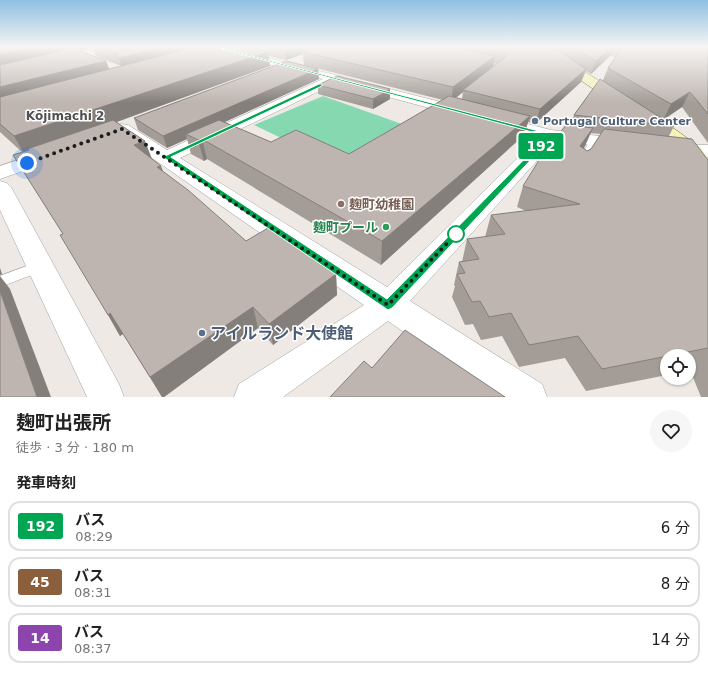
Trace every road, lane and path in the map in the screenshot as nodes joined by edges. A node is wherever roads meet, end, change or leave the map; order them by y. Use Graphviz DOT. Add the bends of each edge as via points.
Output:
graph roads {
  1 [pos="37,66"];
  2 [pos="287,66"];
  3 [pos="566,66"];
  4 [pos="0,74"];
  5 [pos="264,75"];
  6 [pos="334,79"];
  7 [pos="123,129"];
  8 [pos="551,135"];
  9 [pos="595,140"];
  10 [pos="65,150"];
  11 [pos="701,152"];
  12 [pos="167,157"];
  13 [pos="579,166"];
  14 [pos="708,172"];
  15 [pos="0,173"];
  16 [pos="0,187"];
  17 [pos="40,266"];
  18 [pos="0,282"];
  19 [pos="388,305"];
  20 [pos="106,397"];
  21 [pos="252,397"];
  22 [pos="528,397"];
  1 -- 4 [label="street"];
  2 -- 5 [label="street"];
  2 -- 6 [label="street"];
  3 -- 11 [label="street"];
  6 -- 8 [label="street" via="452,106 482,117"];
  6 -- 12 [label="street"];
  7 -- 12 [label="street"];
  8 -- 9 [label="street"];
  8 -- 19 [label="street"];
  9 -- 11 [label="street"];
  9 -- 13 [label="lane"];
  10 -- 15 [label="street"];
  11 -- 14 [label="street"];
  12 -- 19 [label="street"];
  16 -- 17 [label="street"];
  17 -- 18 [label="lane"];
  17 -- 20 [label="street"];
  19 -- 21 [label="street"];
  19 -- 22 [label="street"];
}
